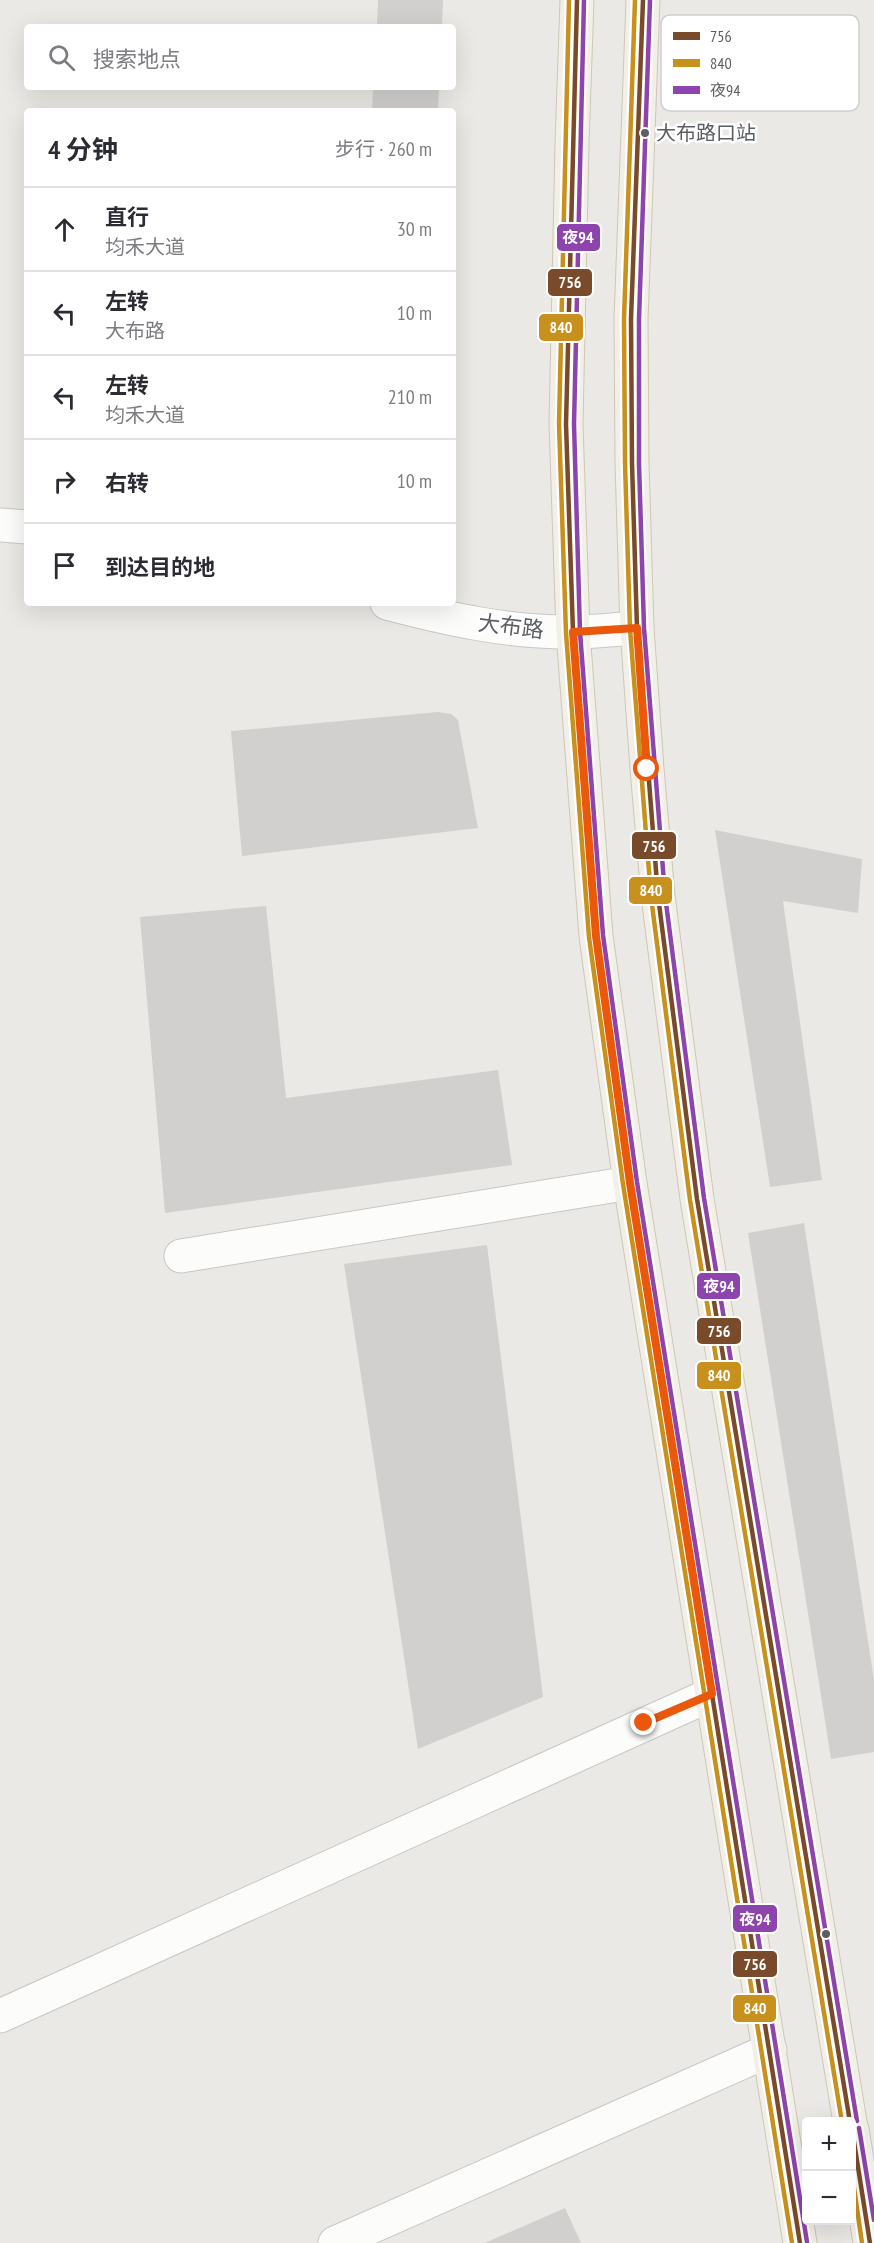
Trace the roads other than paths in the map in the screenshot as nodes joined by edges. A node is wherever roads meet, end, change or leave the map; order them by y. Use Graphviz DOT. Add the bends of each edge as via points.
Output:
graph roads {
  1 [pos="578,0"];
  2 [pos="643,0"];
  3 [pos="0,525"];
  4 [pos="24,527"];
  5 [pos="401,606"];
  6 [pos="637,628"];
  7 [pos="573,632"];
  8 [pos="630,1183"];
  9 [pos="181,1256"];
  10 [pos="712,1694"];
  11 [pos="0,2016"];
  12 [pos="770,2050"];
  13 [pos="849,2117"];
  14 [pos="856,2154"];
  15 [pos="335,2243"];
  16 [pos="800,2243"];
  17 [pos="870,2243"];
  1 -- 7 [label="main road" via="566,424"];
  2 -- 6 [label="main road" via="631,319"];
  3 -- 4 [label="street"];
  5 -- 7 [label="street, 大布路" via="495,626"];
  6 -- 7 [label="street, 大布路"];
  6 -- 13 [label="main road" via="658,896 697,1199"];
  7 -- 8 [label="main road" via="596,936"];
  8 -- 9 [label="street"];
  8 -- 10 [label="main road"];
  10 -- 11 [label="street"];
  10 -- 12 [label="main road"];
  12 -- 15 [label="street"];
  12 -- 16 [label="main road"];
  14 -- 17 [label="main road"];
}
